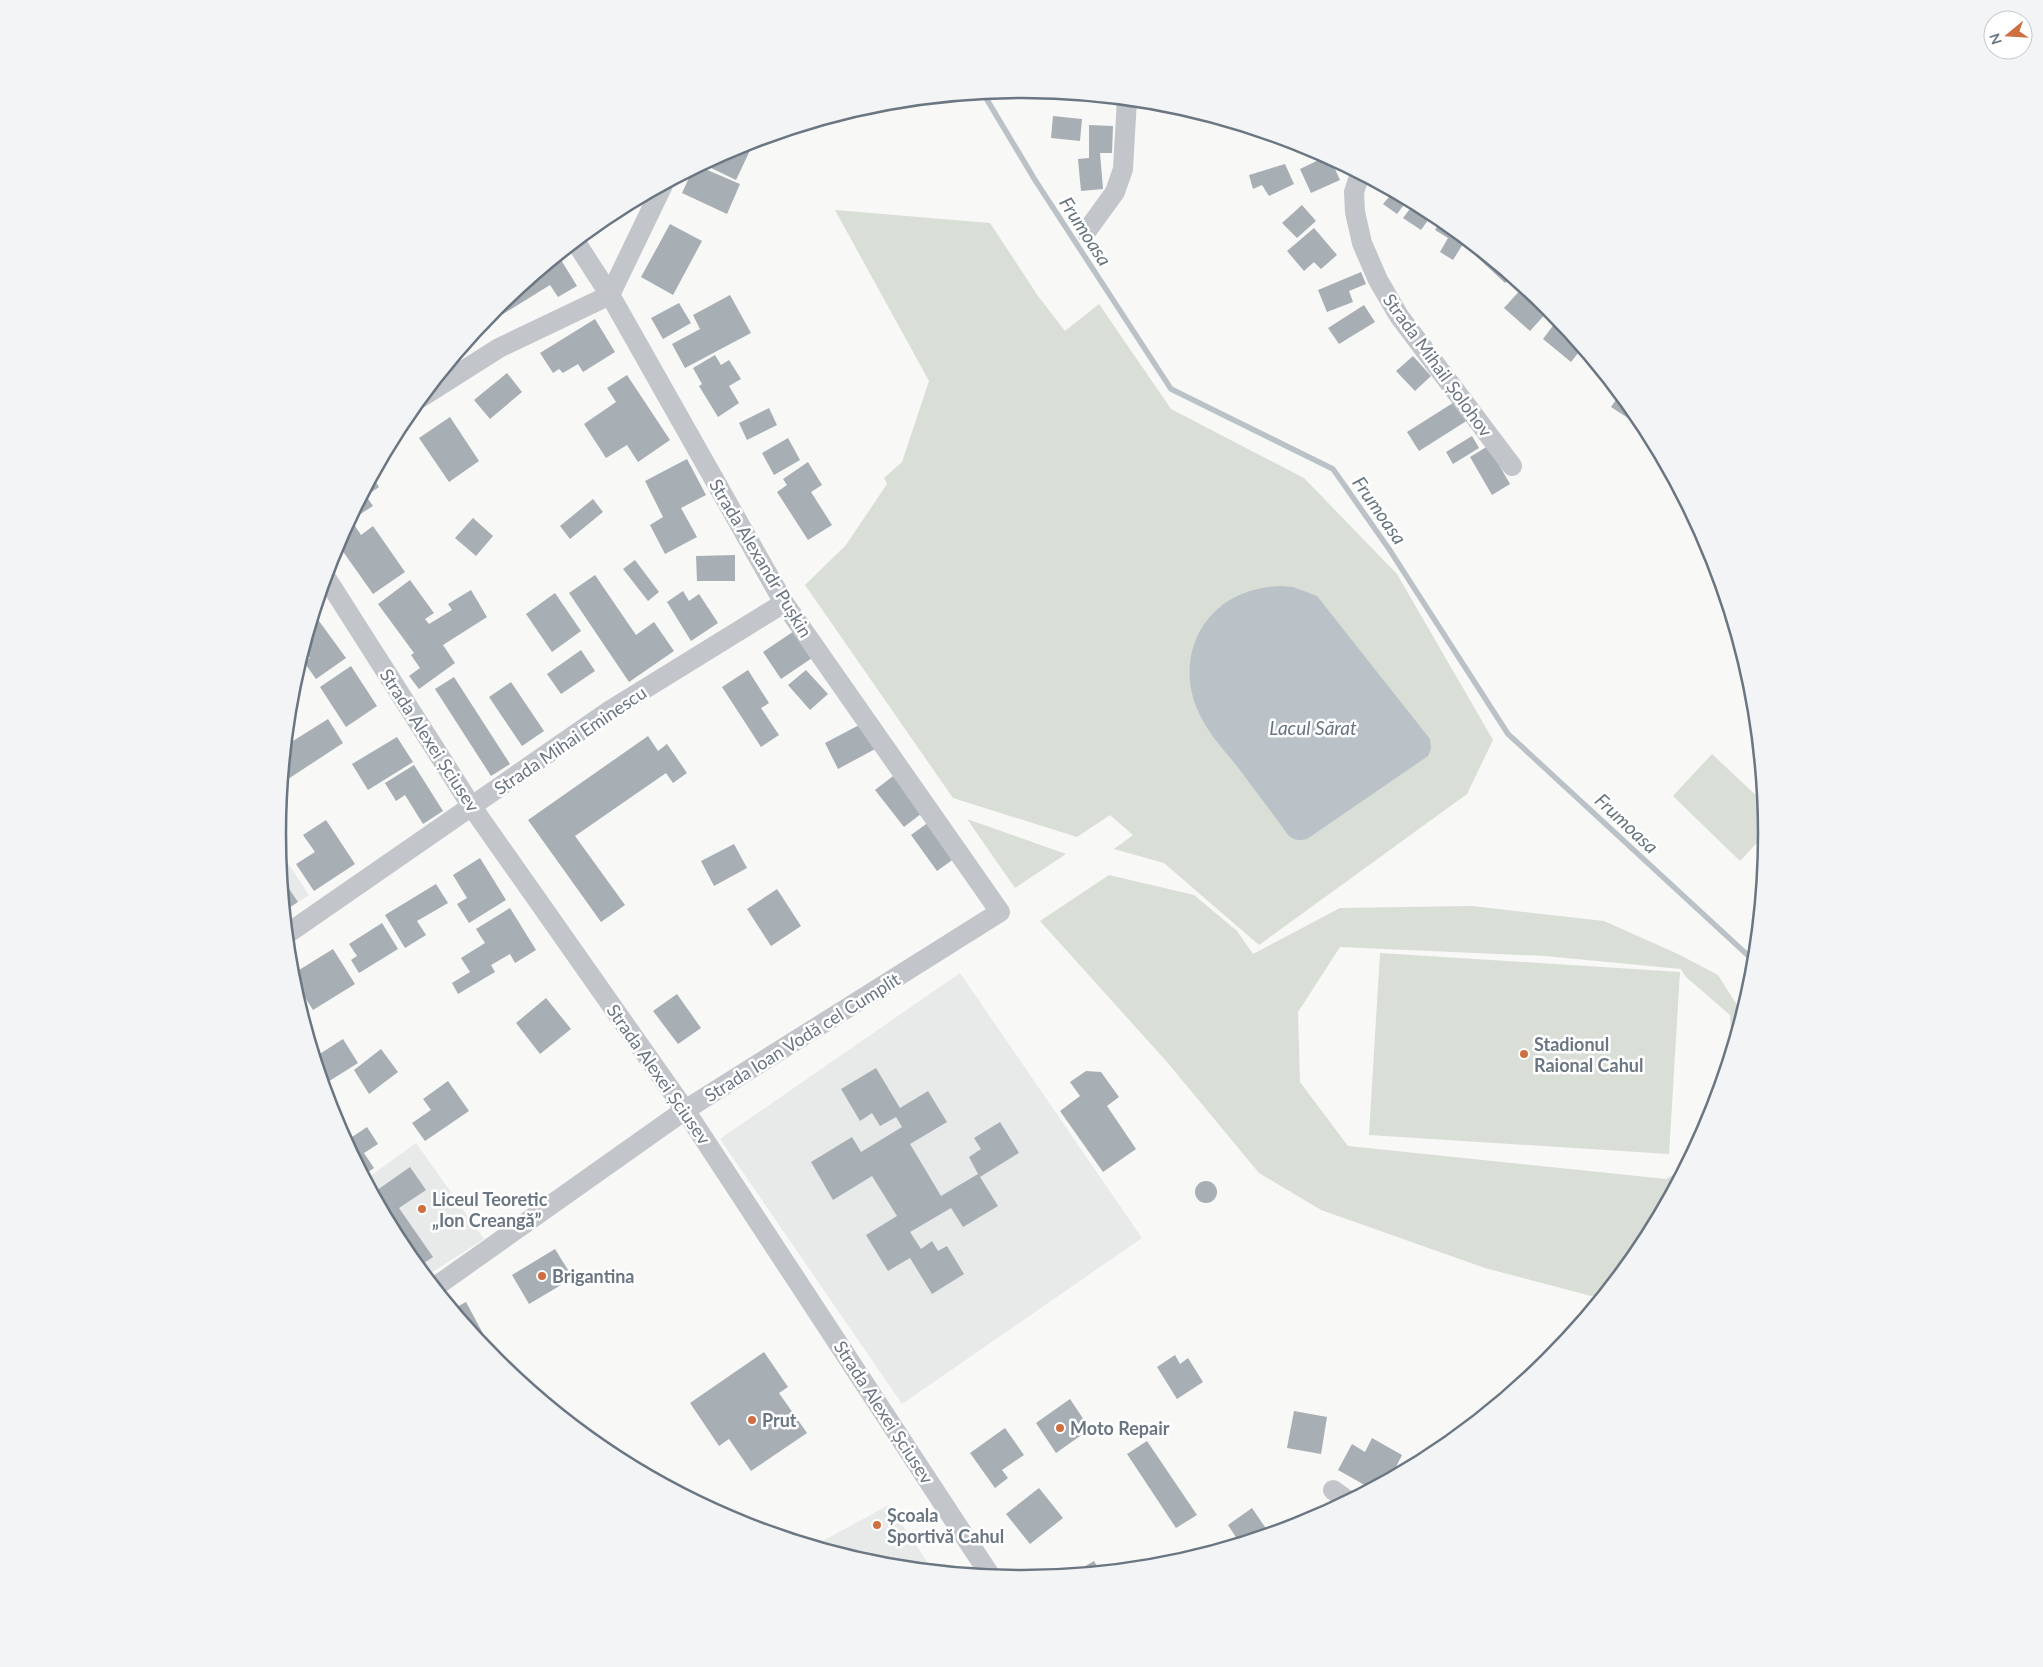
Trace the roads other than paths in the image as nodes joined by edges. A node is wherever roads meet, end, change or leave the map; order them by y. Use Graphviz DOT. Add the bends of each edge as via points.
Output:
graph roads {
  1 [pos="1127,105"];
  2 [pos="1358,179"];
  3 [pos="659,193"];
  4 [pos="1086,232"];
  5 [pos="578,246"];
  6 [pos="610,295"];
  7 [pos="436,388"];
  8 [pos="1512,466"];
  9 [pos="330,584"];
  10 [pos="784,603"];
  11 [pos="472,807"];
  12 [pos="1000,912"];
  13 [pos="292,931"];
  14 [pos="685,1110"];
  15 [pos="439,1284"];
  16 [pos="986,1569"];
  1 -- 4 [label="street" via="1123,168 1115,192"];
  2 -- 8 [label="street, Strada Mihail Șolohov" via="1354,192 1355,212 1362,243 1378,280 1399,316"];
  3 -- 6 [label="street"];
  5 -- 6 [label="street, Strada Alexandr Pușkin"];
  6 -- 7 [label="street" via="499,348"];
  6 -- 10 [label="street, Strada Alexandr Pușkin"];
  9 -- 11 [label="street, Strada Alexei Șciusev"];
  10 -- 11 [label="street, Strada Mihai Eminescu" via="609,711"];
  10 -- 12 [label="street, Strada Alexandr Pușkin"];
  11 -- 13 [label="street, Strada Mihai Eminescu"];
  11 -- 14 [label="street, Strada Alexei Șciusev"];
  12 -- 14 [label="street, Strada Ioan Vodă cel Cumplit"];
  14 -- 15 [label="street, Strada Ioan Vodă cel Cumplit"];
  14 -- 16 [label="street, Strada Alexei Șciusev"];
}
